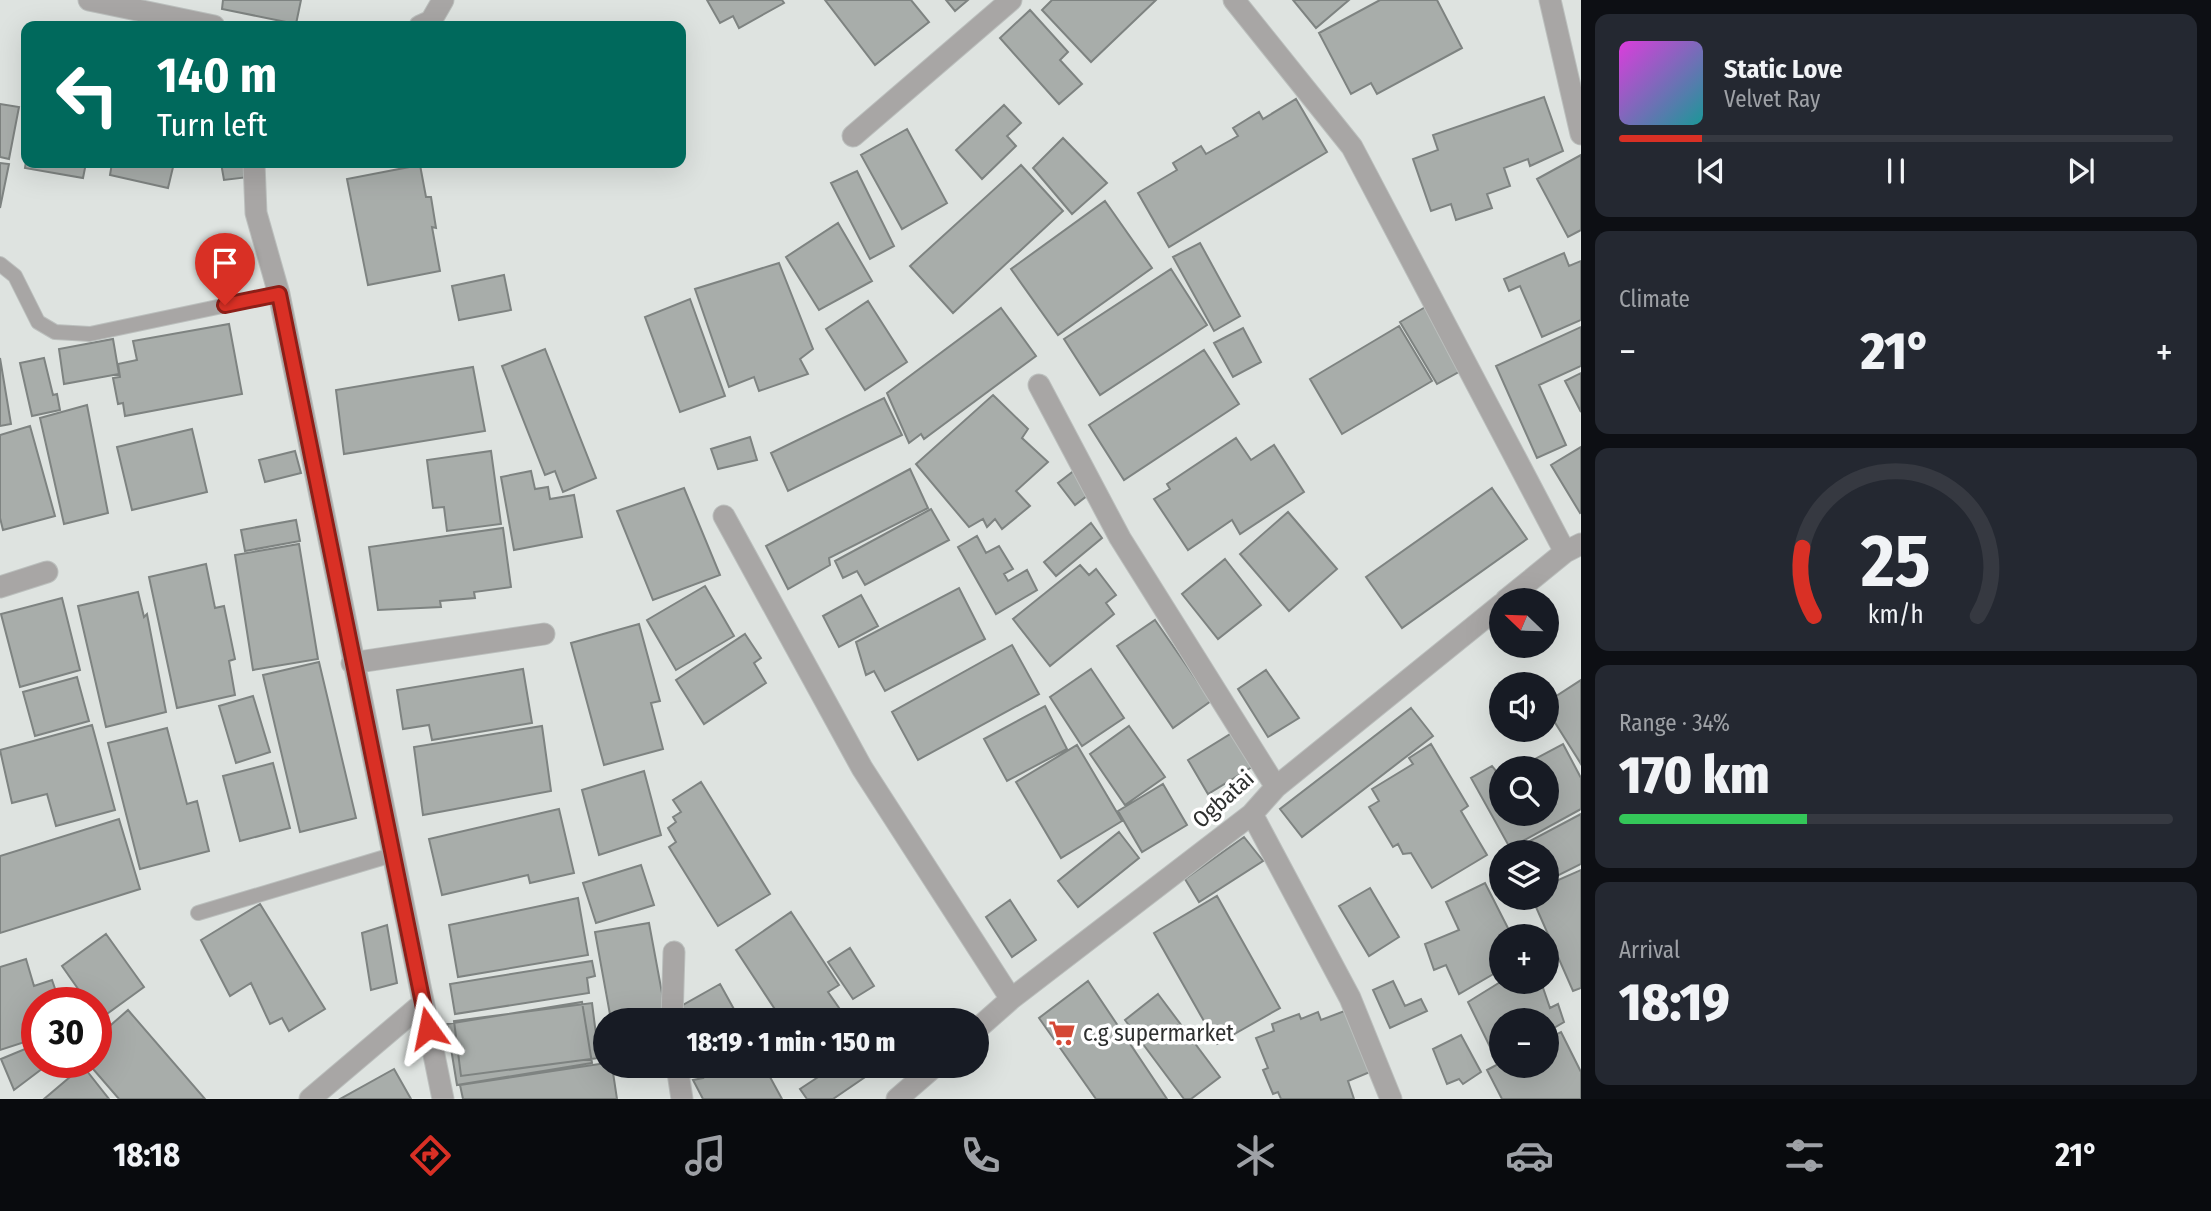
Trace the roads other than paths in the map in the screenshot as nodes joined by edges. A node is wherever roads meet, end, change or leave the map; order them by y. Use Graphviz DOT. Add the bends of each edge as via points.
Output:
graph roads {
  1 [pos="89,0"];
  2 [pos="443,0"];
  3 [pos="1011,0"];
  4 [pos="1234,0"];
  5 [pos="1550,0"];
  6 [pos="190,21"];
  7 [pos="431,21"];
  8 [pos="1581,134"];
  9 [pos="853,136"];
  10 [pos="254,168"];
  11 [pos="0,264"];
  12 [pos="279,294"];
  13 [pos="1039,386"];
  14 [pos="723,516"];
  15 [pos="1573,548"];
  16 [pos="47,572"];
  17 [pos="0,587"];
  18 [pos="1521,588"];
  19 [pos="1489,615"];
  20 [pos="544,634"];
  21 [pos="352,663"];
  22 [pos="1276,787"];
  23 [pos="1252,814"];
  24 [pos="392,855"];
  25 [pos="198,913"];
  26 [pos="674,952"];
  27 [pos="1011,999"];
  28 [pos="422,1004"];
  29 [pos="672,1008"];
  30 [pos="989,1018"];
  31 [pos="679,1078"];
  32 [pos="921,1078"];
  33 [pos="310,1099"];
  34 [pos="443,1099"];
  35 [pos="682,1099"];
  36 [pos="897,1099"];
  37 [pos="1391,1099"];
  1 -- 6 [label="street"];
  2 -- 7 [label="street"];
  3 -- 9 [label="street"];
  4 -- 15 [label="street" via="1352,146"];
  5 -- 8 [label="street"];
  10 -- 12 [label="street" via="256,213"];
  11 -- 12 [label="lane" via="15,276 38,322 55,332 90,334"];
  12 -- 21 [label="street"];
  13 -- 22 [label="street" via="1120,538"];
  14 -- 27 [label="street" via="862,768"];
  15 -- 18 [label="street"];
  16 -- 17 [label="street"];
  19 -- 22 [label="street, Ogbatai"];
  20 -- 21 [label="street"];
  21 -- 24 [label="street"];
  22 -- 23 [label="street, Ogbatai"];
  23 -- 27 [label="street, Ogbatai"];
  23 -- 37 [label="street" via="1350,998"];
  24 -- 25 [label="lane"];
  24 -- 28 [label="street"];
  26 -- 29 [label="street"];
  27 -- 30 [label="street, Ogbatai"];
  28 -- 33 [label="street"];
  28 -- 34 [label="street"];
  31 -- 35 [label="street"];
  32 -- 36 [label="street"];
}
